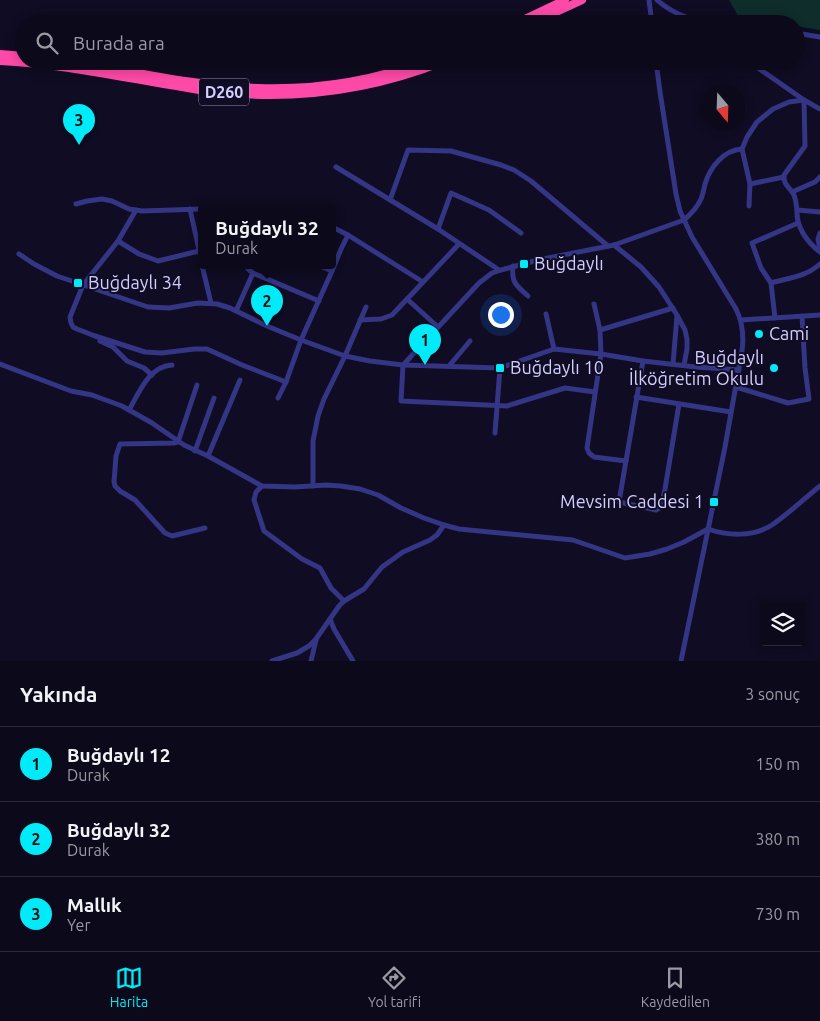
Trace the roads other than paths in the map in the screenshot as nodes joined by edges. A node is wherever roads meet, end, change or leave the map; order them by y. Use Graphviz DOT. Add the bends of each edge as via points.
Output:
graph roads {
  1 [pos="565,0"];
  2 [pos="582,0"];
  3 [pos="649,0"];
  4 [pos="657,0"];
  5 [pos="533,15"];
  6 [pos="550,15"];
  7 [pos="651,15"];
  8 [pos="681,15"];
  9 [pos="805,34"];
  10 [pos="820,37"];
  11 [pos="0,54"];
  12 [pos="15,55"];
  13 [pos="0,61"];
  14 [pos="15,62"];
  15 [pos="78,70"];
  16 [pos="122,70"];
  17 [pos="399,70"];
  18 [pos="420,70"];
  19 [pos="657,70"];
  20 [pos="761,70"];
  21 [pos="804,100"];
  22 [pos="820,110"];
  23 [pos="742,149"];
  24 [pos="336,167"];
  25 [pos="784,177"];
  26 [pos="820,177"];
  27 [pos="750,184"];
  28 [pos="792,192"];
  29 [pos="390,200"];
  30 [pos="76,204"];
  31 [pos="749,206"];
  32 [pos="190,209"];
  33 [pos="198,209"];
  34 [pos="136,210"];
  35 [pos="797,210"];
  36 [pos="820,212"];
  37 [pos="684,220"];
  38 [pos="798,223"];
  39 [pos="336,229"];
  40 [pos="438,229"];
  41 [pos="521,233"];
  42 [pos="820,233"];
  43 [pos="348,235"];
  44 [pos="118,241"];
  45 [pos="459,244"];
  46 [pos="611,245"];
  47 [pos="198,246"];
  48 [pos="820,250"];
  49 [pos="198,251"];
  50 [pos="19,254"];
  51 [pos="336,261"];
  52 [pos="820,264"];
  53 [pos="513,266"];
  54 [pos="203,269"];
  55 [pos="248,269"];
  56 [pos="327,269"];
  57 [pos="499,270"];
  58 [pos="332,271"];
  59 [pos="253,273"];
  60 [pos="423,282"];
  61 [pos="771,283"];
  62 [pos="83,285"];
  63 [pos="528,296"];
  64 [pos="407,299"];
  65 [pos="319,301"];
  66 [pos="211,303"];
  67 [pos="594,304"];
  68 [pos="366,306"];
  69 [pos="673,308"];
  70 [pos="236,311"];
  71 [pos="546,314"];
  72 [pos="677,315"];
  73 [pos="820,315"];
  74 [pos="802,316"];
  75 [pos="775,318"];
  76 [pos="360,320"];
  77 [pos="741,320"];
  78 [pos="438,327"];
  79 [pos="600,330"];
  80 [pos="95,336"];
  81 [pos="301,340"];
  82 [pos="470,341"];
  83 [pos="554,350"];
  84 [pos="601,354"];
  85 [pos="345,356"];
  86 [pos="642,361"];
  87 [pos="0,364"];
  88 [pos="673,364"];
  89 [pos="172,365"];
  90 [pos="402,365"];
  91 [pos="684,365"];
  92 [pos="449,366"];
  93 [pos="500,368"];
  94 [pos="739,370"];
  95 [pos="152,375"];
  96 [pos="240,380"];
  97 [pos="286,382"];
  98 [pos="197,385"];
  99 [pos="736,387"];
  100 [pos="595,392"];
  101 [pos="636,397"];
  102 [pos="214,398"];
  103 [pos="278,398"];
  104 [pos="679,404"];
  105 [pos="497,406"];
  106 [pos="129,410"];
  107 [pos="731,412"];
  108 [pos="495,433"];
  109 [pos="178,441"];
  110 [pos="195,451"];
  111 [pos="208,456"];
  112 [pos="626,461"];
  113 [pos="262,486"];
  114 [pos="313,486"];
  115 [pos="820,486"];
  116 [pos="444,525"];
  117 [pos="205,528"];
  118 [pos="708,529"];
  119 [pos="344,601"];
  120 [pos="330,619"];
  121 [pos="316,640"];
  122 [pos="272,661"];
  123 [pos="311,661"];
  124 [pos="353,661"];
  125 [pos="680,661"];
  1 -- 5 [label="highway"];
  2 -- 6 [label="highway"];
  3 -- 7 [label="street"];
  4 -- 8 [label="street"];
  9 -- 10 [label="street"];
  11 -- 12 [label="highway"];
  13 -- 14 [label="highway, D260"];
  15 -- 18 [label="highway, D260" via="200,90 275,95 366,86"];
  16 -- 17 [label="highway, D260" via="192,82 272,89 313,87"];
  19 -- 37 [label="street" via="676,194"];
  20 -- 21 [label="street"];
  21 -- 22 [label="street"];
  21 -- 23 [label="street" via="784,103 767,113 750,132"];
  21 -- 25 [label="street" via="805,146"];
  23 -- 27 [label="street"];
  23 -- 37 [label="street" via="719,159 699,204"];
  24 -- 29 [label="street"];
  25 -- 27 [label="street"];
  25 -- 28 [label="street"];
  26 -- 28 [label="street"];
  27 -- 31 [label="street"];
  28 -- 35 [label="street"];
  29 -- 40 [label="street"];
  29 -- 46 [label="street" via="408,150 451,151 520,173"];
  30 -- 34 [label="street" via="105,199"];
  32 -- 33 [label="street"];
  32 -- 34 [label="street"];
  32 -- 47 [label="street"];
  34 -- 44 [label="street"];
  35 -- 36 [label="street"];
  35 -- 38 [label="street"];
  37 -- 46 [label="street"];
  37 -- 77 [label="street"];
  38 -- 48 [label="street" via="808,240"];
  38 -- 61 [label="street" via="752,243 761,268"];
  39 -- 43 [label="street"];
  40 -- 41 [label="street" via="451,192 489,210"];
  40 -- 45 [label="street"];
  42 -- 48 [label="street"];
  43 -- 51 [label="street"];
  43 -- 60 [label="street"];
  44 -- 49 [label="street" via="138,254 158,261"];
  44 -- 62 [label="street"];
  45 -- 57 [label="street"];
  45 -- 60 [label="street"];
  46 -- 53 [label="street"];
  46 -- 69 [label="street" via="641,267"];
  50 -- 62 [label="street" via="50,273"];
  52 -- 61 [label="street" via="805,274"];
  53 -- 57 [label="street"];
  53 -- 63 [label="street" via="515,284"];
  54 -- 66 [label="street"];
  55 -- 59 [label="street"];
  56 -- 58 [label="street"];
  57 -- 78 [label="street" via="483,279"];
  58 -- 65 [label="street"];
  59 -- 65 [label="street"];
  59 -- 70 [label="street"];
  60 -- 64 [label="street"];
  61 -- 75 [label="street"];
  62 -- 66 [label="street" via="148,307"];
  62 -- 80 [label="street" via="70,321 76,329"];
  64 -- 76 [label="street" via="392,316"];
  64 -- 78 [label="street"];
  65 -- 81 [label="street"];
  66 -- 70 [label="street"];
  67 -- 79 [label="street"];
  68 -- 76 [label="street"];
  69 -- 72 [label="street"];
  69 -- 79 [label="street"];
  70 -- 81 [label="street"];
  71 -- 83 [label="street"];
  72 -- 88 [label="street"];
  72 -- 91 [label="street" via="687,340"];
  73 -- 74 [label="street"];
  74 -- 75 [label="street"];
  74 -- 99 [label="street" via="809,399 788,403"];
  75 -- 77 [label="street"];
  76 -- 85 [label="street"];
  77 -- 94 [label="street" via="744,339"];
  78 -- 90 [label="street"];
  79 -- 84 [label="street"];
  80 -- 95 [label="street" via="127,361"];
  80 -- 97 [label="street" via="150,353 207,350"];
  81 -- 85 [label="street"];
  81 -- 97 [label="street"];
  82 -- 92 [label="street"];
  83 -- 84 [label="street"];
  83 -- 93 [label="street"];
  84 -- 86 [label="street"];
  84 -- 100 [label="street"];
  85 -- 90 [label="street"];
  85 -- 114 [label="street" via="316,424"];
  86 -- 88 [label="street"];
  86 -- 101 [label="street"];
  87 -- 106 [label="street"];
  88 -- 91 [label="street"];
  89 -- 95 [label="street" via="162,367"];
  90 -- 92 [label="street"];
  90 -- 105 [label="street" via="401,401"];
  91 -- 94 [label="street"];
  92 -- 93 [label="street"];
  93 -- 105 [label="street"];
  94 -- 99 [label="street"];
  95 -- 106 [label="street"];
  96 -- 111 [label="street"];
  97 -- 103 [label="street"];
  98 -- 109 [label="street"];
  99 -- 107 [label="street"];
  100 -- 105 [label="street" via="565,388 507,406"];
  100 -- 112 [label="street" via="588,451 594,457"];
  101 -- 104 [label="street"];
  101 -- 112 [label="street"];
  102 -- 110 [label="street"];
  104 -- 107 [label="street"];
  104 -- 112 [label="street" via="661,507 656,510 619,502"];
  105 -- 108 [label="street"];
  106 -- 109 [label="street"];
  107 -- 118 [label="street"];
  109 -- 110 [label="street"];
  109 -- 117 [label="street" via="120,444 115,484 118,490 135,500 167,535"];
  110 -- 111 [label="street"];
  111 -- 113 [label="street"];
  113 -- 114 [label="street"];
  113 -- 119 [label="street" via="254,500 264,531 320,568 331,588"];
  114 -- 116 [label="street" via="341,486 369,492"];
  115 -- 118 [label="street" via="760,530 732,534"];
  116 -- 118 [label="street" via="573,540 625,558 667,549"];
  116 -- 119 [label="street" via="430,540 403,552 385,565 364,589"];
  118 -- 125 [label="street"];
  119 -- 120 [label="street"];
  120 -- 121 [label="street"];
  120 -- 124 [label="street"];
  121 -- 122 [label="street" via="302,651"];
  121 -- 123 [label="street"];
}
